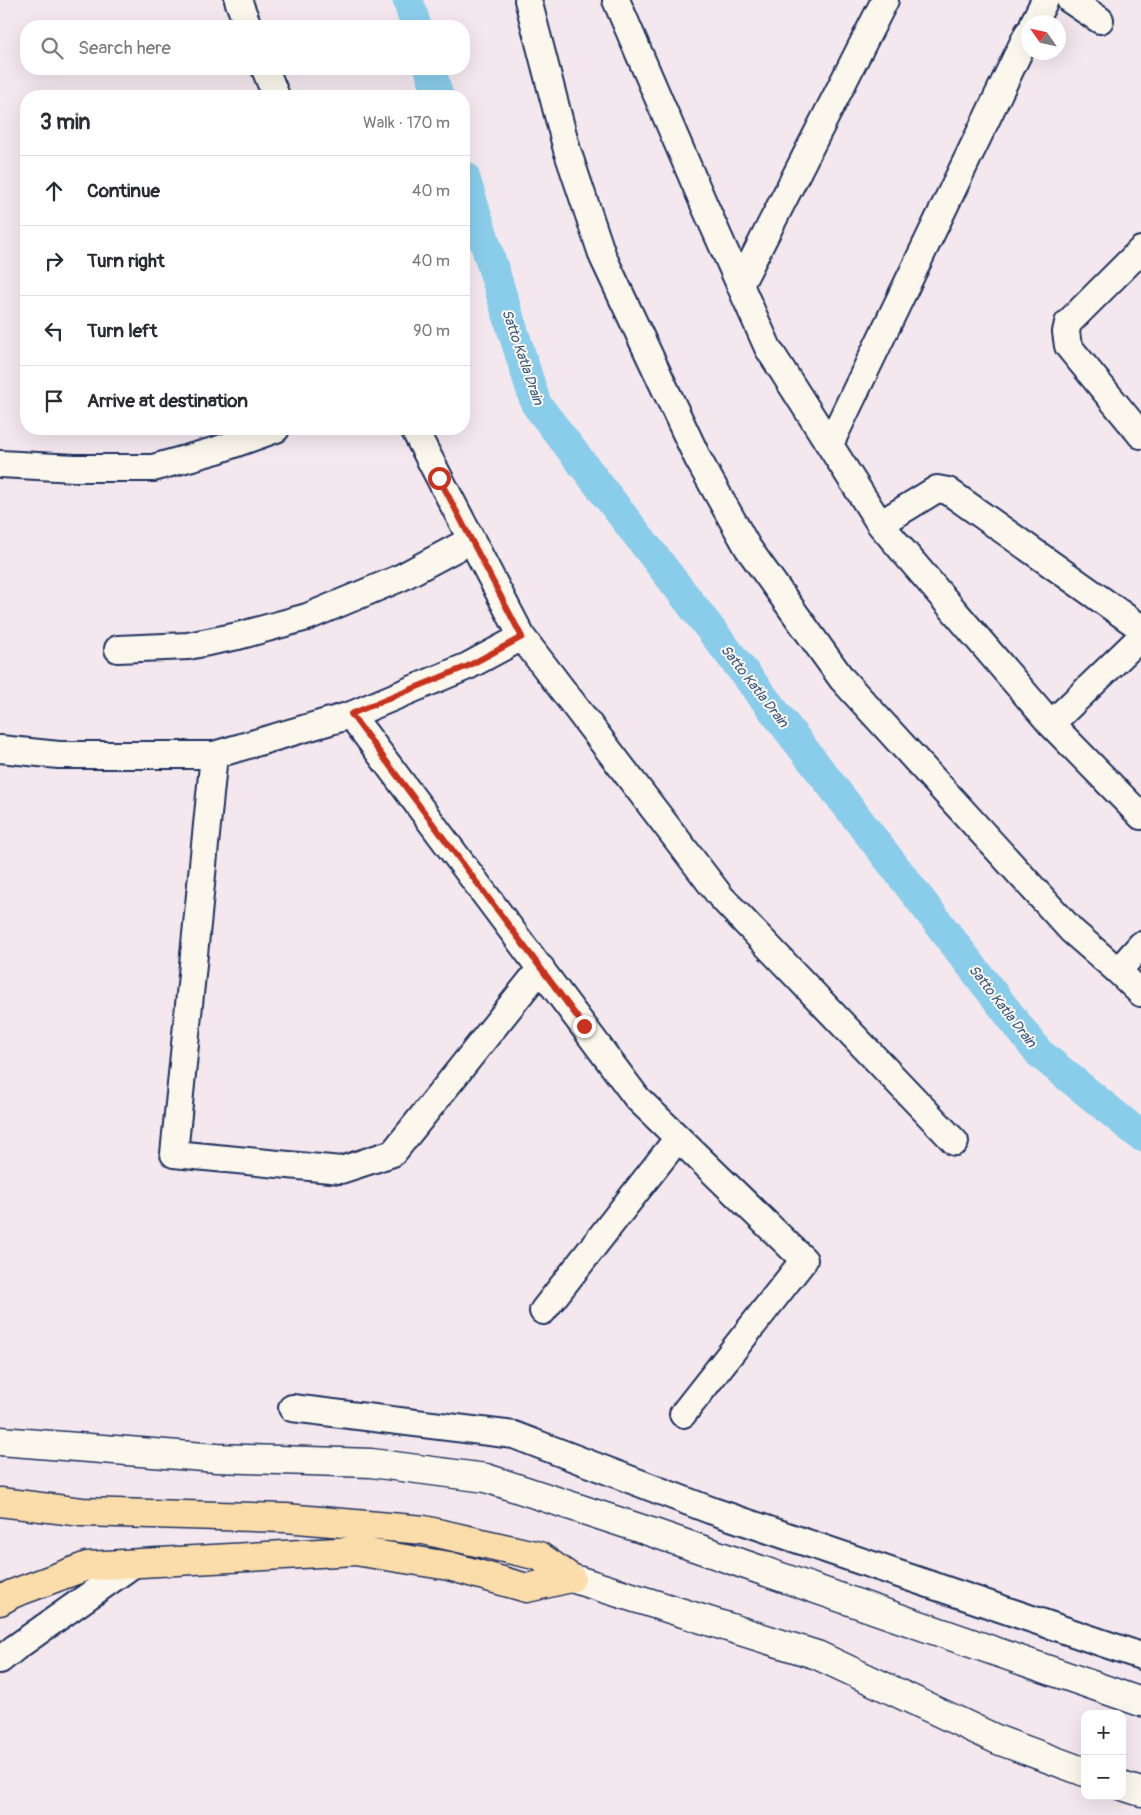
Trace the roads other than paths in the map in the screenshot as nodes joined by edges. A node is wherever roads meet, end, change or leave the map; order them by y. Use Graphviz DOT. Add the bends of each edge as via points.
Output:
graph roads {
  1 [pos="238,0"];
  2 [pos="528,0"];
  3 [pos="616,0"];
  4 [pos="885,0"];
  5 [pos="1045,0"];
  6 [pos="1070,0"];
  7 [pos="1038,15"];
  8 [pos="246,20"];
  9 [pos="1100,20"];
  10 [pos="1021,48"];
  11 [pos="267,75"];
  12 [pos="274,90"];
  13 [pos="1141,250"];
  14 [pos="740,284"];
  15 [pos="238,435"];
  16 [pos="417,435"];
  17 [pos="1141,435"];
  18 [pos="213,439"];
  19 [pos="830,444"];
  20 [pos="0,464"];
  21 [pos="880,524"];
  22 [pos="471,540"];
  23 [pos="1141,628"];
  24 [pos="522,637"];
  25 [pos="1141,637"];
  26 [pos="118,650"];
  27 [pos="351,714"];
  28 [pos="1051,724"];
  29 [pos="0,749"];
  30 [pos="214,755"];
  31 [pos="1141,816"];
  32 [pos="1141,945"];
  33 [pos="541,968"];
  34 [pos="1118,971"];
  35 [pos="1141,993"];
  36 [pos="678,1138"];
  37 [pos="955,1142"];
  38 [pos="543,1311"];
  39 [pos="292,1408"];
  40 [pos="683,1414"];
  41 [pos="0,1441"];
  42 [pos="0,1502"];
  43 [pos="135,1563"];
  44 [pos="571,1578"];
  45 [pos="0,1601"];
  46 [pos="1141,1656"];
  47 [pos="0,1660"];
  48 [pos="1141,1702"];
  49 [pos="1081,1771"];
  50 [pos="1126,1787"];
  51 [pos="1141,1792"];
  1 -- 8 [label="street"];
  2 -- 34 [label="street" via="567,150 603,257 698,459 748,548 842,679 1072,931"];
  3 -- 14 [label="street"];
  4 -- 14 [label="street"];
  5 -- 7 [label="street"];
  6 -- 9 [label="street"];
  10 -- 19 [label="street"];
  11 -- 12 [label="street"];
  13 -- 17 [label="street" via="1068,323 1066,332 1068,346"];
  14 -- 19 [label="street" via="768,348"];
  15 -- 18 [label="street"];
  16 -- 22 [label="street"];
  18 -- 20 [label="street" via="153,468"];
  19 -- 21 [label="street"];
  21 -- 23 [label="street" via="937,489 948,491"];
  21 -- 28 [label="street"];
  22 -- 24 [label="street"];
  22 -- 26 [label="street" via="400,578 307,617 188,646"];
  24 -- 27 [label="street" via="468,666"];
  24 -- 37 [label="street" via="721,897"];
  25 -- 28 [label="street"];
  27 -- 30 [label="street"];
  27 -- 33 [label="street"];
  28 -- 31 [label="street"];
  29 -- 30 [label="street" via="59,755"];
  30 -- 33 [label="street" via="174,1154 341,1170 393,1153"];
  32 -- 34 [label="street"];
  33 -- 36 [label="street" via="637,1098"];
  34 -- 35 [label="street"];
  36 -- 38 [label="street"];
  36 -- 40 [label="street" via="804,1260"];
  39 -- 46 [label="street" via="514,1435 710,1510"];
  41 -- 48 [label="main road" via="217,1458 371,1463 486,1478"];
  42 -- 44 [label="main road" via="82,1512 286,1518 424,1530 539,1556"];
  43 -- 44 [label="main road" via="355,1550 449,1566 527,1588"];
  43 -- 45 [label="main road" via="87,1566"];
  43 -- 47 [label="street"];
  44 -- 49 [label="main road" via="817,1655 998,1740"];
  50 -- 51 [label="main road"];
}
